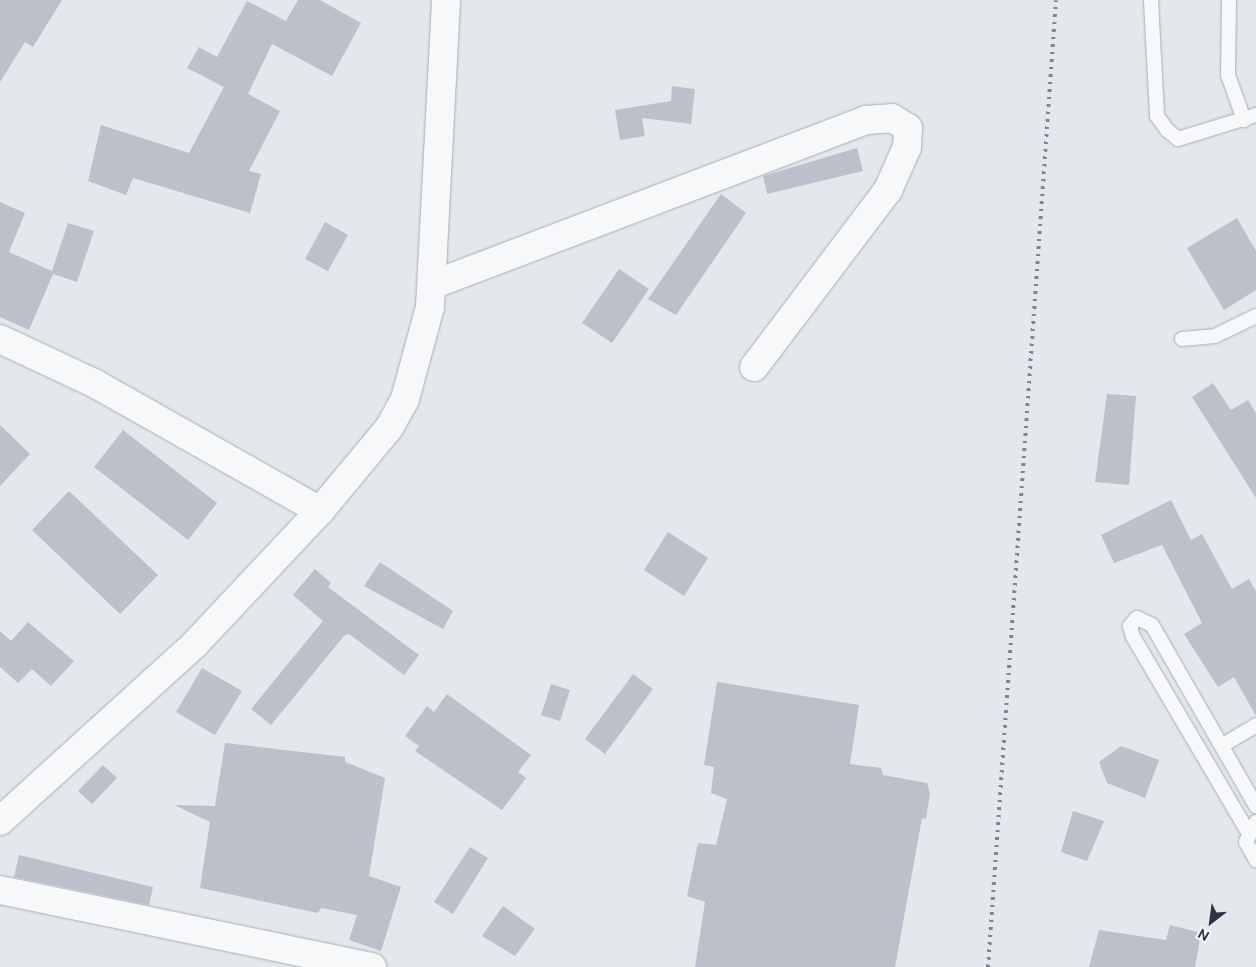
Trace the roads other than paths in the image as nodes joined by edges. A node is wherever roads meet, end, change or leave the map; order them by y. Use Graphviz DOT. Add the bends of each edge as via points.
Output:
graph roads {
  1 [pos="446,0"];
  2 [pos="1151,0"];
  3 [pos="1229,0"];
  4 [pos="1250,118"];
  5 [pos="432,285"];
  6 [pos="1256,316"];
  7 [pos="0,339"];
  8 [pos="1182,339"];
  9 [pos="754,367"];
  10 [pos="320,511"];
  11 [pos="1256,725"];
  12 [pos="1223,745"];
  13 [pos="1256,806"];
  14 [pos="0,821"];
  15 [pos="1252,827"];
  16 [pos="1256,860"];
  17 [pos="0,890"];
  18 [pos="372,967"];
  1 -- 5 [label="street"];
  2 -- 4 [label="lane" via="1157,116 1167,130 1178,139"];
  3 -- 4 [label="lane" via="1228,75"];
  5 -- 9 [label="street" via="866,120 892,118 908,128 907,148 888,190"];
  5 -- 10 [label="street" via="405,399 389,428"];
  6 -- 8 [label="lane" via="1216,336"];
  7 -- 10 [label="street" via="94,383"];
  10 -- 14 [label="street" via="195,644"];
  11 -- 12 [label="lane"];
  12 -- 13 [label="lane"];
  12 -- 15 [label="lane" via="1152,625 1137,618 1130,626 1133,637"];
  15 -- 16 [label="lane" via="1246,842"];
  17 -- 18 [label="street"];
}
